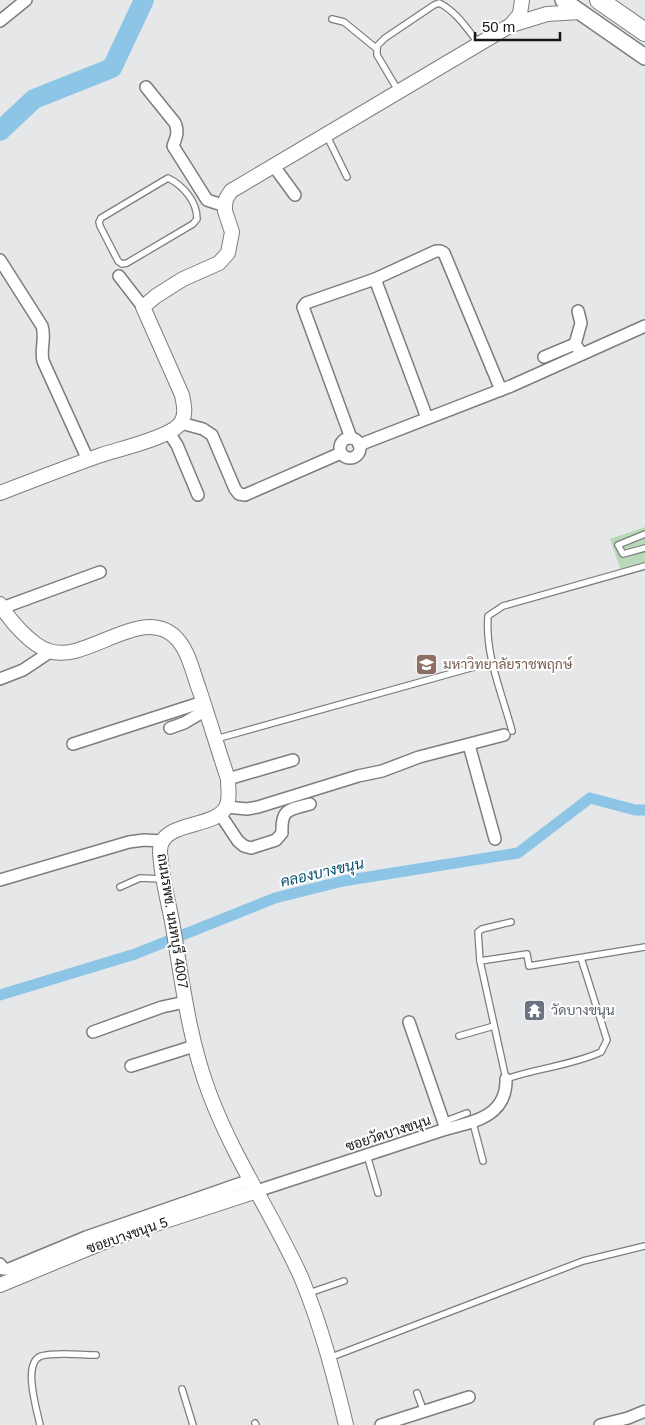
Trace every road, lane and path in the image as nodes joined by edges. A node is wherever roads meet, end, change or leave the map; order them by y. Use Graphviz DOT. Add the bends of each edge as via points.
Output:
graph roads {
  1 [pos="26,0"];
  2 [pos="522,0"];
  3 [pos="563,0"];
  4 [pos="599,0"];
  5 [pos="437,2"];
  6 [pos="580,12"];
  7 [pos="332,19"];
  8 [pos="0,21"];
  9 [pos="511,25"];
  10 [pos="645,32"];
  11 [pos="479,44"];
  12 [pos="377,49"];
  13 [pos="645,57"];
  14 [pos="146,87"];
  15 [pos="399,92"];
  16 [pos="326,134"];
  17 [pos="273,165"];
  18 [pos="347,177"];
  19 [pos="295,195"];
  20 [pos="193,200"];
  21 [pos="207,200"];
  22 [pos="225,206"];
  23 [pos="0,260"];
  24 [pos="119,276"];
  25 [pos="375,279"];
  26 [pos="143,308"];
  27 [pos="578,311"];
  28 [pos="645,326"];
  29 [pos="575,344"];
  30 [pos="582,354"];
  31 [pos="544,357"];
  32 [pos="501,390"];
  33 [pos="427,418"];
  34 [pos="181,423"];
  35 [pos="169,433"];
  36 [pos="355,442"];
  37 [pos="88,460"];
  38 [pos="0,492"];
  39 [pos="198,495"];
  40 [pos="645,534"];
  41 [pos="645,548"];
  42 [pos="645,566"];
  43 [pos="100,572"];
  44 [pos="1,606"];
  45 [pos="50,652"];
  46 [pos="492,662"];
  47 [pos="0,679"];
  48 [pos="204,706"];
  49 [pos="170,728"];
  50 [pos="508,733"];
  51 [pos="216,739"];
  52 [pos="73,744"];
  53 [pos="470,745"];
  54 [pos="293,760"];
  55 [pos="228,779"];
  56 [pos="310,804"];
  57 [pos="223,811"];
  58 [pos="495,839"];
  59 [pos="162,841"];
  60 [pos="0,880"];
  61 [pos="164,880"];
  62 [pos="120,887"];
  63 [pos="512,922"];
  64 [pos="645,947"];
  65 [pos="581,958"];
  66 [pos="480,961"];
  67 [pos="185,1002"];
  68 [pos="409,1022"];
  69 [pos="494,1026"];
  70 [pos="93,1032"];
  71 [pos="459,1036"];
  72 [pos="194,1046"];
  73 [pos="131,1066"];
  74 [pos="506,1079"];
  75 [pos="470,1118"];
  76 [pos="445,1126"];
  77 [pos="367,1155"];
  78 [pos="483,1161"];
  79 [pos="253,1186"];
  80 [pos="378,1193"];
  81 [pos="645,1246"];
  82 [pos="0,1264"];
  83 [pos="344,1281"];
  84 [pos="0,1285"];
  85 [pos="307,1293"];
  86 [pos="96,1354"];
  87 [pos="329,1358"];
  88 [pos="182,1389"];
  89 [pos="417,1393"];
  90 [pos="470,1397"];
  91 [pos="645,1411"];
  92 [pos="424,1412"];
  93 [pos="413,1420"];
  94 [pos="389,1424"];
  95 [pos="40,1425"];
  96 [pos="192,1425"];
  97 [pos="345,1425"];
  98 [pos="600,1425"];
  1 -- 8 [label="street"];
  2 -- 9 [label="street" via="520,14"];
  3 -- 6 [label="main road"];
  4 -- 10 [label="main road"];
  5 -- 11 [label="lane" via="445,6"];
  5 -- 12 [label="lane" via="378,42"];
  6 -- 9 [label="street" via="547,14"];
  6 -- 13 [label="main road"];
  7 -- 12 [label="lane" via="344,22"];
  9 -- 11 [label="street"];
  11 -- 15 [label="street"];
  12 -- 15 [label="lane"];
  14 -- 21 [label="street" via="178,129 172,146"];
  15 -- 16 [label="street"];
  16 -- 17 [label="street"];
  16 -- 18 [label="lane"];
  17 -- 19 [label="street"];
  17 -- 22 [label="street" via="231,191"];
  20 -- 20 [label="lane" via="168,178 101,218 100,226 118,261 127,263 193,224 197,219"];
  20 -- 21 [label="lane"];
  21 -- 22 [label="street"];
  22 -- 26 [label="street" via="232,232 228,253 219,263 182,279"];
  23 -- 37 [label="street" via="42,326 43,361"];
  24 -- 26 [label="street"];
  25 -- 32 [label="street" via="436,252 444,253"];
  25 -- 33 [label="street"];
  25 -- 36 [label="street" via="306,303 303,307"];
  26 -- 34 [label="street" via="182,395 184,417"];
  27 -- 29 [label="street" via="581,323"];
  28 -- 30 [label="street"];
  29 -- 30 [label="street"];
  29 -- 31 [label="street"];
  30 -- 32 [label="street"];
  32 -- 33 [label="street"];
  33 -- 36 [label="street"];
  34 -- 35 [label="street"];
  34 -- 36 [label="street" via="212,435 236,489 244,495 341,453 353,457 359,452"];
  35 -- 37 [label="street"];
  35 -- 39 [label="street"];
  37 -- 38 [label="street"];
  40 -- 41 [label="lane" via="618,544 623,554"];
  42 -- 46 [label="lane" via="503,606 488,616"];
  43 -- 44 [label="street"];
  44 -- 45 [label="street" via="26,635"];
  45 -- 47 [label="street" via="23,670"];
  45 -- 48 [label="street" via="72,651 140,628 160,628 170,633 184,649"];
  46 -- 50 [label="lane"];
  46 -- 51 [label="lane"];
  48 -- 49 [label="street" via="184,723"];
  48 -- 51 [label="street"];
  48 -- 52 [label="street"];
  50 -- 53 [label="street"];
  51 -- 55 [label="street"];
  53 -- 57 [label="street" via="419,757 258,807"];
  53 -- 58 [label="street"];
  54 -- 55 [label="street"];
  55 -- 57 [label="street" via="229,798"];
  56 -- 57 [label="street" via="284,813 282,833 276,840 251,848 238,841"];
  57 -- 59 [label="street, ถนนรพช. นนทบุรี 4007" via="172,832"];
  59 -- 60 [label="street" via="129,842"];
  59 -- 61 [label="street, ถนนรพช. นนทบุรี 4007"];
  61 -- 62 [label="lane" via="140,878"];
  61 -- 67 [label="street, ถนนรพช. นนทบุรี 4007"];
  63 -- 66 [label="lane" via="478,932"];
  64 -- 65 [label="lane"];
  65 -- 66 [label="lane" via="529,966 527,954"];
  65 -- 74 [label="lane" via="607,1040 601,1052 574,1063"];
  66 -- 69 [label="lane"];
  67 -- 70 [label="street"];
  67 -- 72 [label="street, ถนนรพช. นนทบุรี 4007"];
  68 -- 76 [label="street"];
  69 -- 71 [label="lane"];
  69 -- 74 [label="lane"];
  72 -- 73 [label="street"];
  72 -- 79 [label="street, ถนนรพช. นนทบุรี 4007" via="228,1140"];
  74 -- 75 [label="street, ซอยวัดบางขนุน" via="501,1103 495,1110"];
  75 -- 76 [label="street, ซอยวัดบางขนุน"];
  75 -- 78 [label="lane"];
  76 -- 77 [label="street, ซอยวัดบางขนุน"];
  77 -- 79 [label="street, ซอยวัดบางขนุน"];
  77 -- 80 [label="lane"];
  79 -- 82 [label="street, ซอยวัดบางขนุน" via="86,1237 6,1270"];
  79 -- 84 [label="street, ซอยบางขนุน 5"];
  79 -- 85 [label="street, ถนนรพช. นนทบุรี 4007"];
  81 -- 87 [label="lane" via="583,1261"];
  83 -- 85 [label="lane"];
  85 -- 87 [label="street, ถนนรพช. นนทบุรี 4007"];
  86 -- 95 [label="lane" via="50,1355 35,1360 31,1372"];
  87 -- 97 [label="street, ถนนรพช. นนทบุรี 4007"];
  88 -- 96 [label="lane"];
  89 -- 92 [label="lane"];
  90 -- 92 [label="street"];
  91 -- 98 [label="street"];
  92 -- 93 [label="street"];
  93 -- 94 [label="street"];
}
